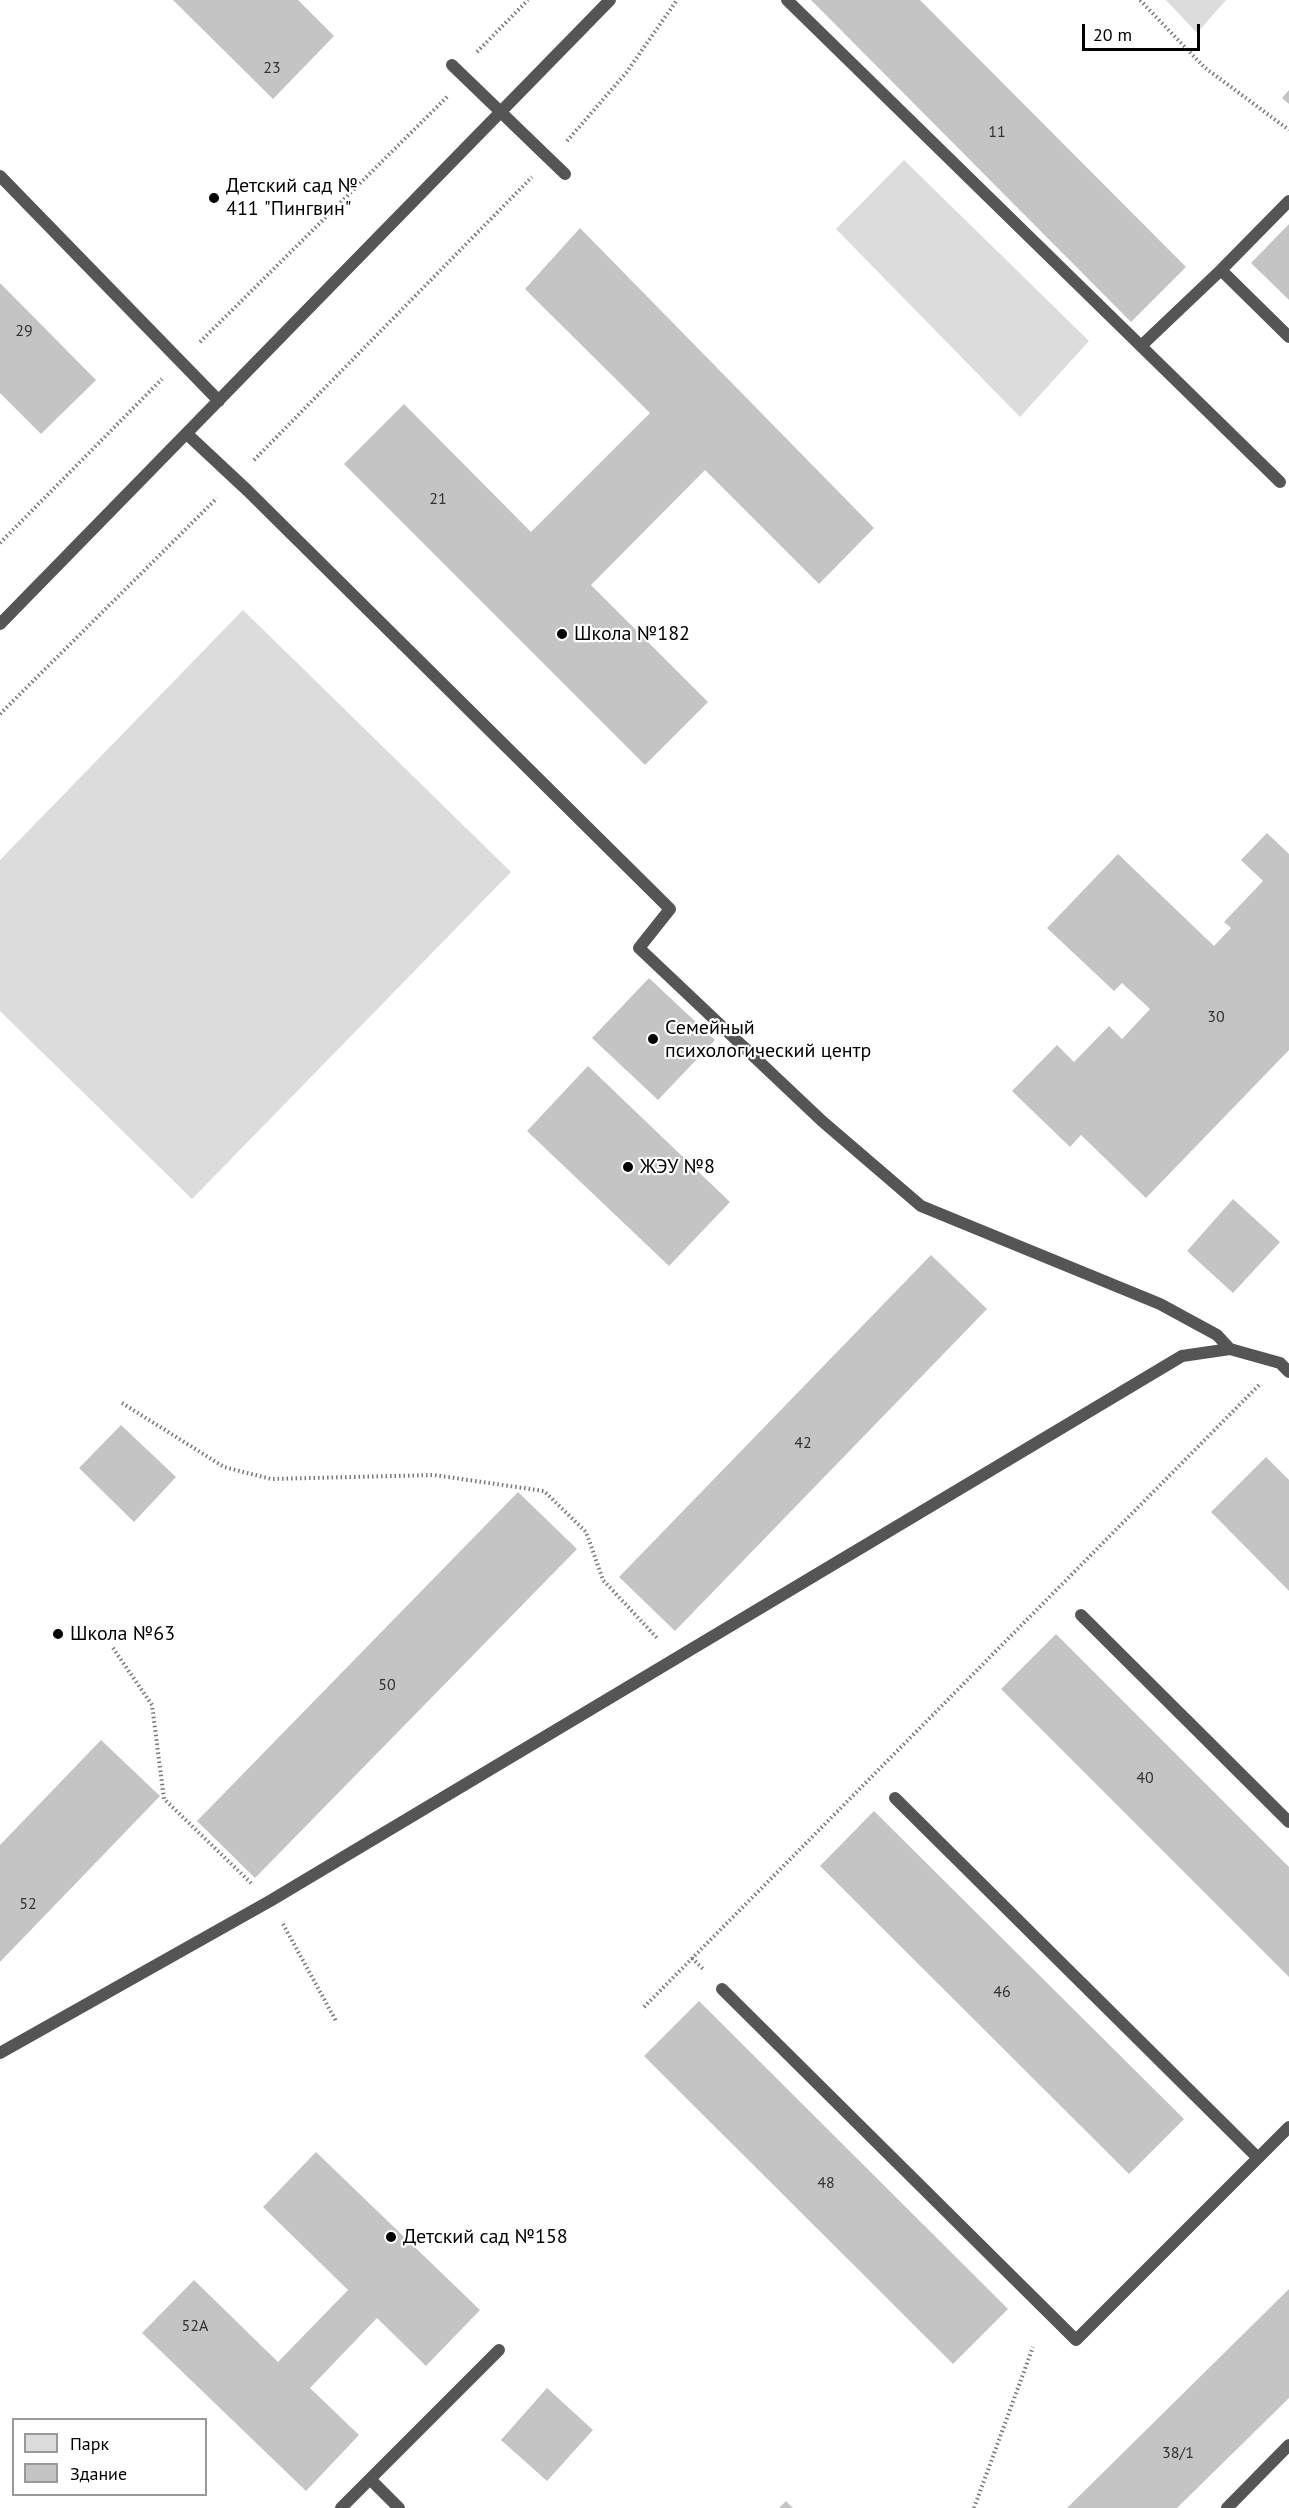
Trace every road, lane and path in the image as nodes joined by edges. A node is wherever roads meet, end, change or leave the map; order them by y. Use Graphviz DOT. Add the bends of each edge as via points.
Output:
graph roads {
  1 [pos="528,0"];
  2 [pos="610,0"];
  3 [pos="677,0"];
  4 [pos="786,0"];
  5 [pos="1140,0"];
  6 [pos="458,72"];
  7 [pos="500,112"];
  8 [pos="1289,130"];
  9 [pos="549,159"];
  10 [pos="565,174"];
  11 [pos="0,176"];
  12 [pos="1289,201"];
  13 [pos="1221,270"];
  14 [pos="1289,336"];
  15 [pos="1141,346"];
  16 [pos="181,361"];
  17 [pos="219,401"];
  18 [pos="187,434"];
  19 [pos="235,479"];
  20 [pos="1280,483"];
  21 [pos="0,543"];
  22 [pos="0,624"];
  23 [pos="0,714"];
  24 [pos="1230,1349"];
  25 [pos="1285,1367"];
  26 [pos="122,1403"];
  27 [pos="1081,1615"];
  28 [pos="113,1648"];
  29 [pos="676,1658"];
  30 [pos="895,1798"];
  31 [pos="1289,1822"];
  32 [pos="270,1901"];
  33 [pos="722,1989"];
  34 [pos="644,2007"];
  35 [pos="336,2021"];
  36 [pos="0,2053"];
  37 [pos="1289,2127"];
  38 [pos="1258,2158"];
  39 [pos="1033,2347"];
  40 [pos="499,2350"];
  41 [pos="1289,2445"];
  42 [pos="370,2479"];
  43 [pos="341,2508"];
  44 [pos="399,2508"];
  45 [pos="974,2508"];
  46 [pos="1227,2508"];
  1 -- 6 [label="path"];
  2 -- 7 [label="lane"];
  3 -- 9 [label="path" via="626,73"];
  4 -- 15 [label="lane"];
  5 -- 8 [label="path" via="1204,67"];
  6 -- 7 [label="lane"];
  6 -- 16 [label="path"];
  7 -- 9 [label="lane"];
  7 -- 17 [label="lane"];
  9 -- 10 [label="lane"];
  9 -- 19 [label="path"];
  11 -- 16 [label="lane"];
  12 -- 13 [label="lane"];
  13 -- 14 [label="lane"];
  13 -- 15 [label="lane"];
  15 -- 20 [label="lane"];
  16 -- 17 [label="lane"];
  16 -- 21 [label="path"];
  17 -- 18 [label="lane"];
  18 -- 19 [label="lane"];
  18 -- 22 [label="lane"];
  19 -- 23 [label="path"];
  19 -- 24 [label="lane" via="670,909 639,948 822,1121 921,1206 1160,1304 1217,1335"];
  24 -- 25 [label="lane"];
  24 -- 29 [label="lane" via="1182,1356"];
  25 -- 34 [label="path"];
  26 -- 29 [label="path" via="224,1467 272,1479 434,1475 544,1491 586,1532 603,1580"];
  27 -- 31 [label="lane"];
  28 -- 32 [label="path" via="152,1705 164,1799"];
  29 -- 32 [label="lane"];
  30 -- 38 [label="lane"];
  32 -- 35 [label="path"];
  32 -- 36 [label="lane"];
  33 -- 38 [label="lane" via="1076,2340"];
  37 -- 38 [label="lane"];
  39 -- 45 [label="path"];
  40 -- 42 [label="lane"];
  41 -- 46 [label="lane"];
  42 -- 43 [label="lane"];
  42 -- 44 [label="lane"];
}
